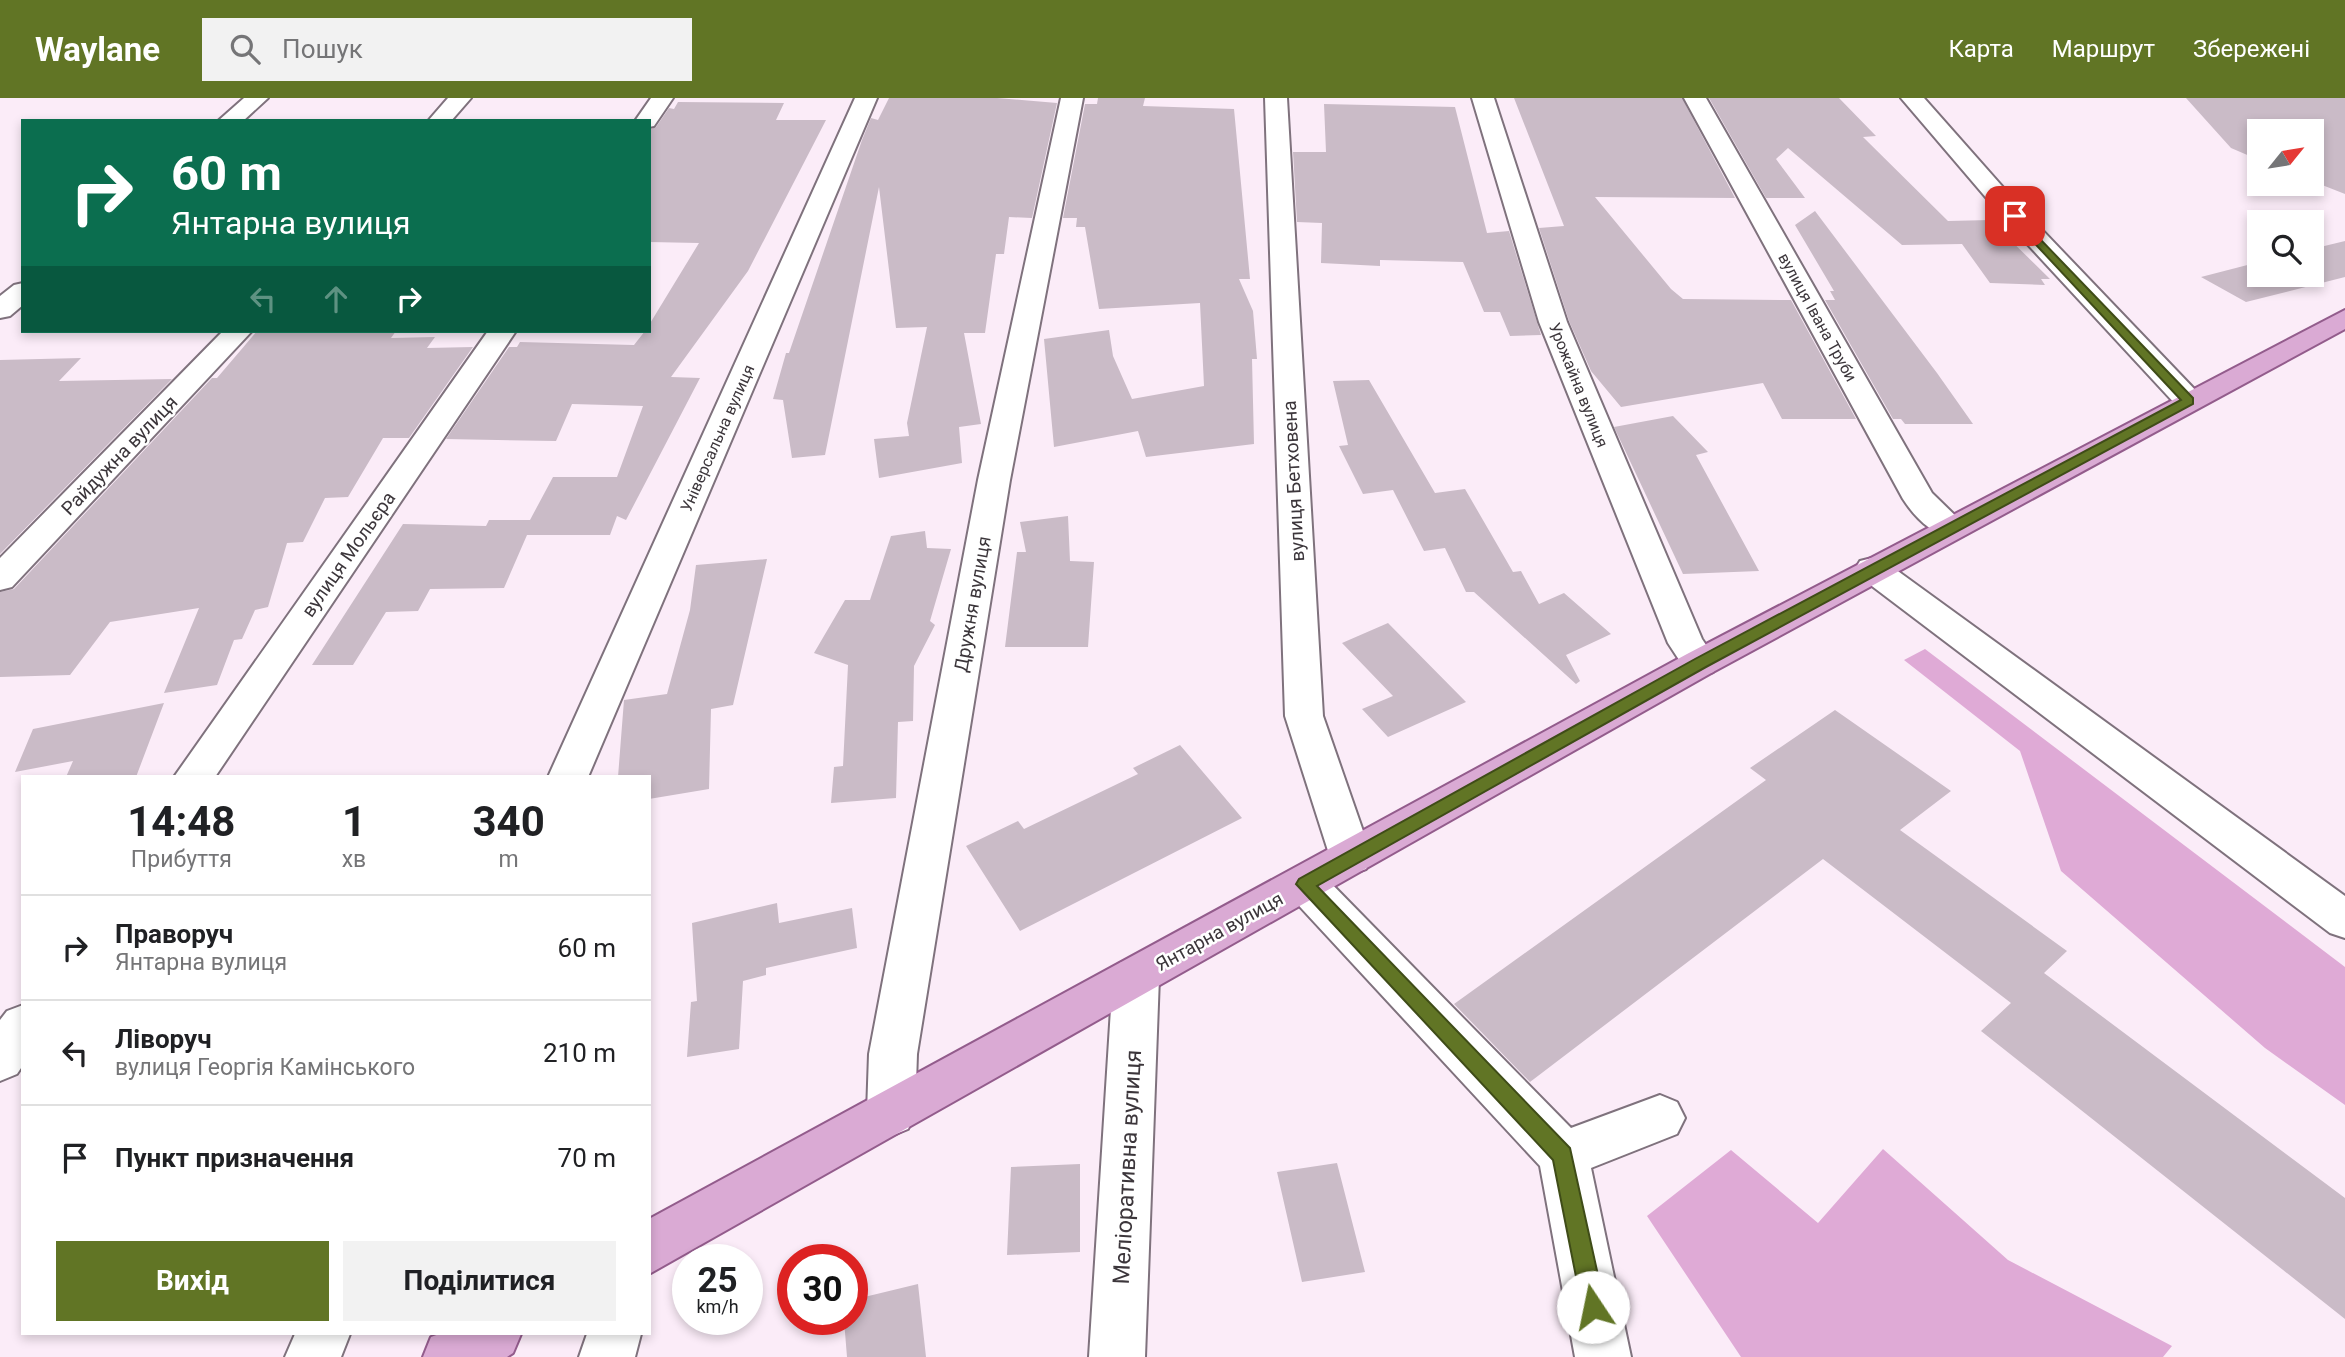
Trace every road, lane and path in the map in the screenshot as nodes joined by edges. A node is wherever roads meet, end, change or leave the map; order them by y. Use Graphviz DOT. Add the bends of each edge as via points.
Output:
graph roads {
  1 [pos="257,98"];
  2 [pos="460,98"];
  3 [pos="662,98"];
  4 [pos="866,98"];
  5 [pos="1072,98"];
  6 [pos="1276,98"];
  7 [pos="1483,98"];
  8 [pos="1695,98"];
  9 [pos="1912,98"];
  10 [pos="231,119"];
  11 [pos="441,119"];
  12 [pos="647,119"];
  13 [pos="21,293"];
  14 [pos="0,310"];
  15 [pos="2345,318"];
  16 [pos="236,333"];
  17 [pos="501,333"];
  18 [pos="2189,401"];
  19 [pos="1951,528"];
  20 [pos="1872,569"];
  21 [pos="0,579"];
  22 [pos="1700,663"];
  23 [pos="195,775"];
  24 [pos="569,775"];
  25 [pos="1351,857"];
  26 [pos="1305,884"];
  27 [pos="2345,920"];
  28 [pos="1136,977"];
  29 [pos="21,1029"];
  30 [pos="0,1059"];
  31 [pos="891,1113"];
  32 [pos="1660,1118"];
  33 [pos="1563,1155"];
  34 [pos="651,1247"];
  35 [pos="323,1335"];
  36 [pos="492,1335"];
  37 [pos="614,1335"];
  38 [pos="313,1357"];
  39 [pos="451,1357"];
  40 [pos="607,1357"];
  41 [pos="1117,1357"];
  42 [pos="1604,1357"];
  1 -- 10 [label="street"];
  2 -- 11 [label="street"];
  3 -- 12 [label="street"];
  4 -- 24 [label="street, Універсальна вулиця"];
  5 -- 31 [label="street, Дружня вулиця" via="994,480 892,1054"];
  6 -- 25 [label="street, вулиця Бетховена" via="1304,716"];
  7 -- 22 [label="street, Урожайна вулиця" via="1553,322 1686,643"];
  8 -- 19 [label="street, вулиця Івана Труби" via="1919,499"];
  9 -- 18 [label="street" via="2015,216"];
  13 -- 14 [label="street"];
  15 -- 18 [label="main road, Янтарна вулиця"];
  16 -- 21 [label="street, Райдужна вулиця"];
  17 -- 23 [label="street, вулиця Мольєра"];
  18 -- 19 [label="main road, Янтарна вулиця"];
  19 -- 20 [label="main road, Янтарна вулиця"];
  20 -- 22 [label="main road, Янтарна вулиця"];
  20 -- 27 [label="street"];
  22 -- 25 [label="main road, Янтарна вулиця"];
  25 -- 26 [label="main road, Янтарна вулиця"];
  26 -- 28 [label="main road, Янтарна вулиця"];
  26 -- 33 [label="street"];
  28 -- 31 [label="main road, Янтарна вулиця"];
  28 -- 41 [label="street, Меліоративна вулиця"];
  29 -- 30 [label="street"];
  31 -- 34 [label="main road, Янтарна вулиця"];
  32 -- 33 [label="street"];
  33 -- 42 [label="street"];
  35 -- 38 [label="street"];
  36 -- 39 [label="main road"];
  37 -- 40 [label="street"];
}
